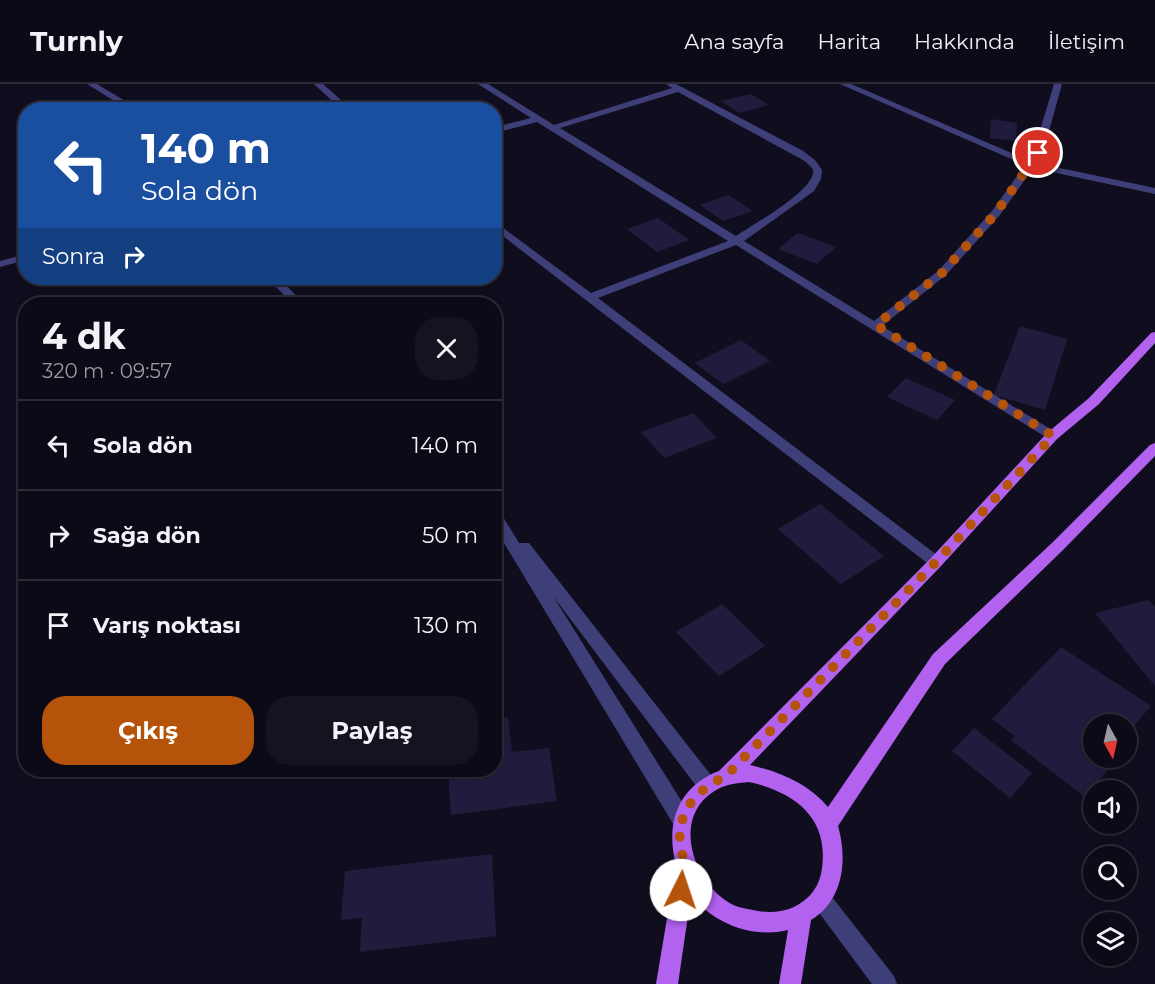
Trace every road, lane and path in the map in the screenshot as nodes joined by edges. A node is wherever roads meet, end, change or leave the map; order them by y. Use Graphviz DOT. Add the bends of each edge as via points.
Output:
graph roads {
  1 [pos="91,84"];
  2 [pos="116,84"];
  3 [pos="318,84"];
  4 [pos="482,84"];
  5 [pos="844,84"];
  6 [pos="1058,84"];
  7 [pos="674,86"];
  8 [pos="102,88"];
  9 [pos="124,102"];
  10 [pos="339,102"];
  11 [pos="538,119"];
  12 [pos="502,128"];
  13 [pos="552,128"];
  14 [pos="1029,164"];
  15 [pos="1155,191"];
  16 [pos="502,230"];
  17 [pos="735,242"];
  18 [pos="18,259"];
  19 [pos="0,264"];
  20 [pos="280,285"];
  21 [pos="292,297"];
  22 [pos="590,297"];
  23 [pos="876,325"];
  24 [pos="1155,336"];
  25 [pos="1053,436"];
  26 [pos="1155,448"];
  27 [pos="502,518"];
  28 [pos="502,527"];
  29 [pos="936,562"];
  30 [pos="726,776"];
  31 [pos="707,785"];
  32 [pos="682,820"];
  33 [pos="827,825"];
  34 [pos="685,866"];
  35 [pos="821,899"];
  36 [pos="801,915"];
  37 [pos="667,984"];
  38 [pos="790,984"];
  39 [pos="886,984"];
  1 -- 8 [label="street"];
  2 -- 8 [label="street"];
  3 -- 10 [label="street"];
  4 -- 11 [label="street"];
  5 -- 14 [label="street"];
  6 -- 14 [label="street" via="1038,153"];
  7 -- 13 [label="street"];
  7 -- 17 [label="street" via="800,153 818,169 817,179 808,191"];
  8 -- 9 [label="street"];
  11 -- 12 [label="street"];
  11 -- 13 [label="street"];
  13 -- 17 [label="street"];
  14 -- 15 [label="street"];
  14 -- 23 [label="street" via="996,213 942,273"];
  16 -- 22 [label="street"];
  17 -- 22 [label="street"];
  17 -- 23 [label="street"];
  18 -- 19 [label="street"];
  20 -- 21 [label="street"];
  22 -- 29 [label="street"];
  23 -- 25 [label="street"];
  24 -- 25 [label="main road" via="1094,401"];
  25 -- 29 [label="main road"];
  26 -- 33 [label="main road" via="939,659"];
  27 -- 31 [label="street"];
  28 -- 32 [label="street"];
  29 -- 30 [label="main road"];
  30 -- 31 [label="main road"];
  30 -- 33 [label="main road" via="749,773 772,777 794,787 813,803"];
  31 -- 32 [label="main road" via="691,800"];
  32 -- 34 [label="main road" via="680,843"];
  33 -- 35 [label="main road" via="834,851 832,876"];
  34 -- 36 [label="main road" via="698,888 720,908 746,920 775,923"];
  34 -- 37 [label="main road"];
  35 -- 36 [label="main road"];
  35 -- 39 [label="street"];
  36 -- 38 [label="main road"];
}
